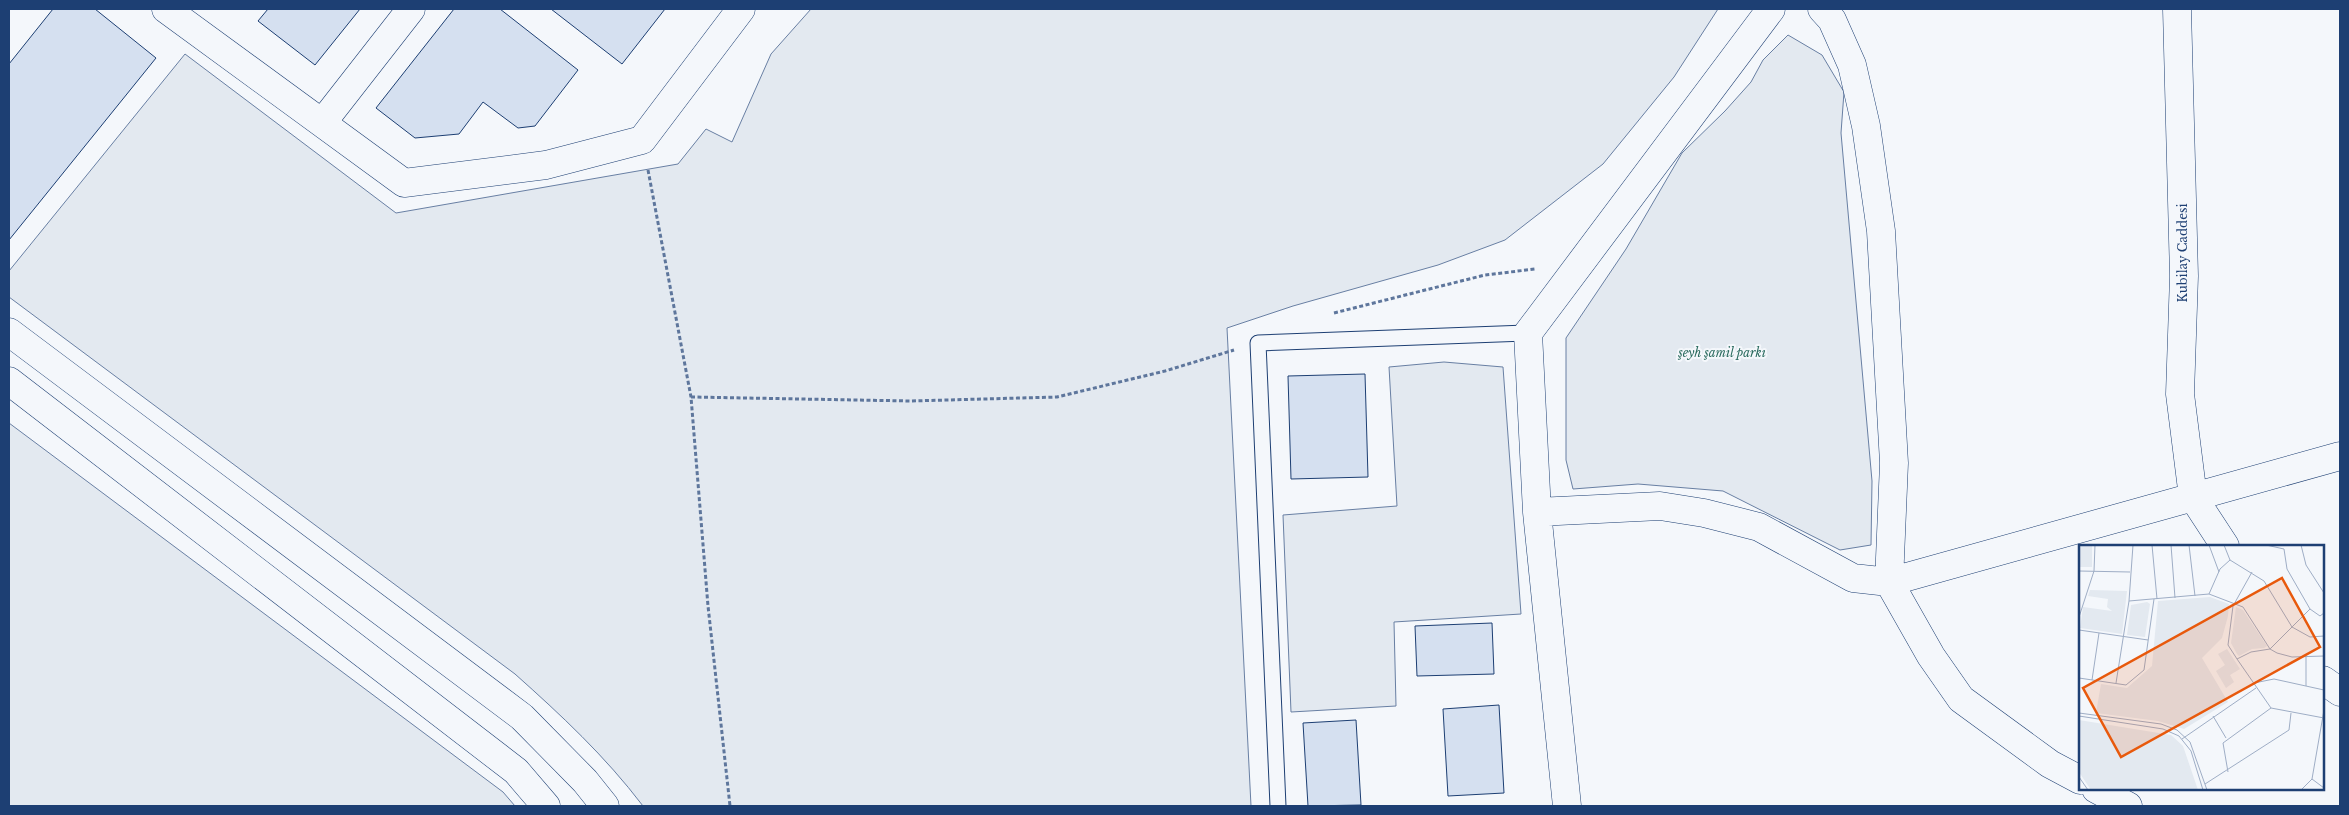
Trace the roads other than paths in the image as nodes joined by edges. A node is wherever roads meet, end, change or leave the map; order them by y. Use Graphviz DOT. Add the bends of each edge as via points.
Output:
graph roads {
  1 [pos="166,9"];
  2 [pos="411,9"];
  3 [pos="740,9"];
  4 [pos="1771,9"];
  5 [pos="1822,9"];
  6 [pos="2177,9"];
  7 [pos="322,124"];
  8 [pos="9,332"];
  9 [pos="1528,333"];
  10 [pos="9,381"];
  11 [pos="2340,456"];
  12 [pos="2194,497"];
  13 [pos="1537,512"];
  14 [pos="2224,545"];
  15 [pos="1889,582"];
  16 [pos="2324,681"];
  17 [pos="2340,692"];
  18 [pos="2079,779"];
  19 [pos="2098,790"];
  20 [pos="546,806"];
  21 [pos="605,806"];
  22 [pos="1278,806"];
  23 [pos="1567,806"];
  24 [pos="2128,806"];
  1 -- 7 [label="street"];
  2 -- 7 [label="street"];
  3 -- 7 [label="street" via="642,140 546,165 404,183"];
  4 -- 9 [label="street"];
  5 -- 15 [label="street" via="1832,20 1852,65 1866,126 1881,230 1894,463"];
  6 -- 12 [label="street, Kubilay Caddesi" via="2184,276 2180,394"];
  8 -- 21 [label="street" via="522,718 585,781"];
  9 -- 13 [label="street"];
  9 -- 22 [label="lane" via="1258,343"];
  10 -- 20 [label="street" via="516,772"];
  11 -- 12 [label="street"];
  12 -- 14 [label="street"];
  12 -- 15 [label="street"];
  13 -- 15 [label="street" via="1660,506 1704,513 1759,527 1853,578"];
  13 -- 23 [label="street"];
  15 -- 18 [label="street" via="1960,699 2050,764"];
  16 -- 17 [label="street"];
  19 -- 24 [label="street"];
}
